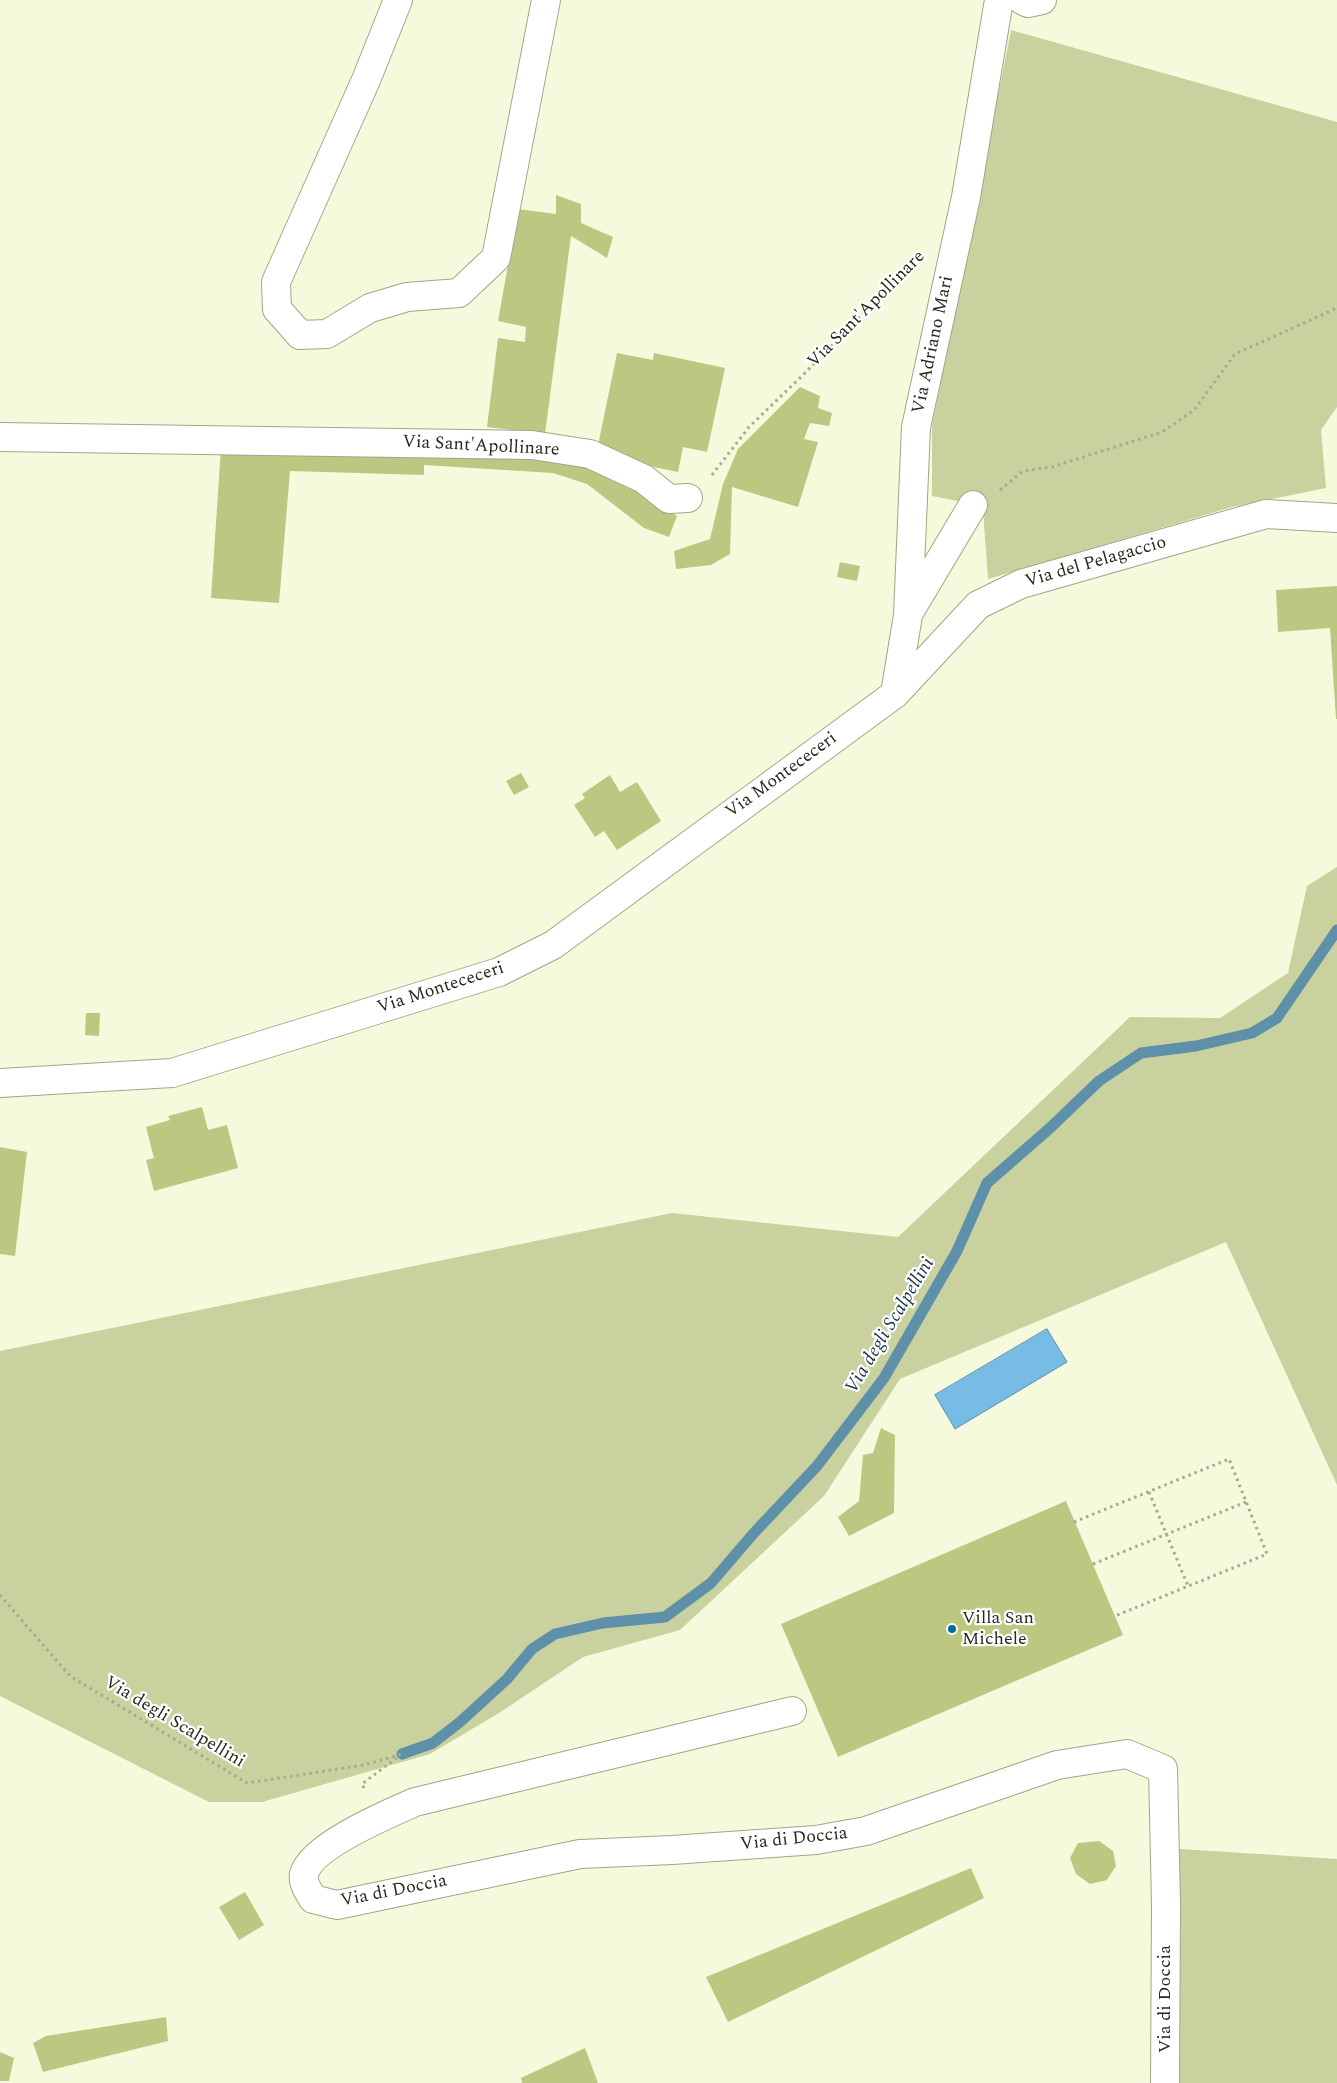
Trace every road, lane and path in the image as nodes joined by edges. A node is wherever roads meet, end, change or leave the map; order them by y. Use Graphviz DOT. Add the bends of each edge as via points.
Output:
graph roads {
  1 [pos="398,0"];
  2 [pos="546,0"];
  3 [pos="999,0"];
  4 [pos="1022,0"];
  5 [pos="1042,0"];
  6 [pos="920,256"];
  7 [pos="1337,308"];
  8 [pos="0,437"];
  9 [pos="688,498"];
  10 [pos="973,504"];
  11 [pos="1337,518"];
  12 [pos="908,615"];
  13 [pos="895,694"];
  14 [pos="0,1083"];
  15 [pos="1149,1492"];
  16 [pos="1246,1502"];
  17 [pos="1074,1522"];
  18 [pos="1166,1534"];
  19 [pos="1093,1564"];
  20 [pos="1188,1586"];
  21 [pos="0,1595"];
  22 [pos="1115,1616"];
  23 [pos="792,1711"];
  24 [pos="402,1754"];
  25 [pos="1165,2083"];
  1 -- 2 [label="street" via="276,282 276,309 300,335 327,334 370,308 407,297 459,293 496,258"];
  3 -- 12 [label="street, Via Adriano Mari" via="966,197 916,427"];
  4 -- 5 [label="street" via="1028,4"];
  6 -- 9 [label="path, Via Sant'Apollinare" via="749,426 713,474"];
  7 -- 10 [label="path" via="1235,354 1194,410 1162,432 1052,467 1023,471 993,495"];
  8 -- 9 [label="street, Via Sant'Apollinare" via="532,445 590,454 644,479 669,499"];
  10 -- 12 [label="street"];
  11 -- 13 [label="street, Via del Pelagaccio" via="1266,514 1020,584 978,605"];
  12 -- 13 [label="street, Via Adriano Mari"];
  13 -- 14 [label="street, Via Montececeri" via="553,945 499,972 172,1073"];
  15 -- 16 [label="path" via="1228,1459"];
  15 -- 17 [label="path"];
  15 -- 18 [label="path"];
  16 -- 18 [label="path"];
  16 -- 20 [label="path" via="1267,1554"];
  18 -- 19 [label="path"];
  18 -- 20 [label="path"];
  20 -- 22 [label="path"];
  21 -- 24 [label="path, Via degli Scalpellini" via="70,1676 247,1784 364,1765"];
  23 -- 25 [label="street, Via di Doccia" via="415,1802 366,1823 314,1858 304,1874 306,1888 313,1899 337,1905 580,1854 816,1840 866,1831 1057,1765 1127,1754 1163,1769"];
}
